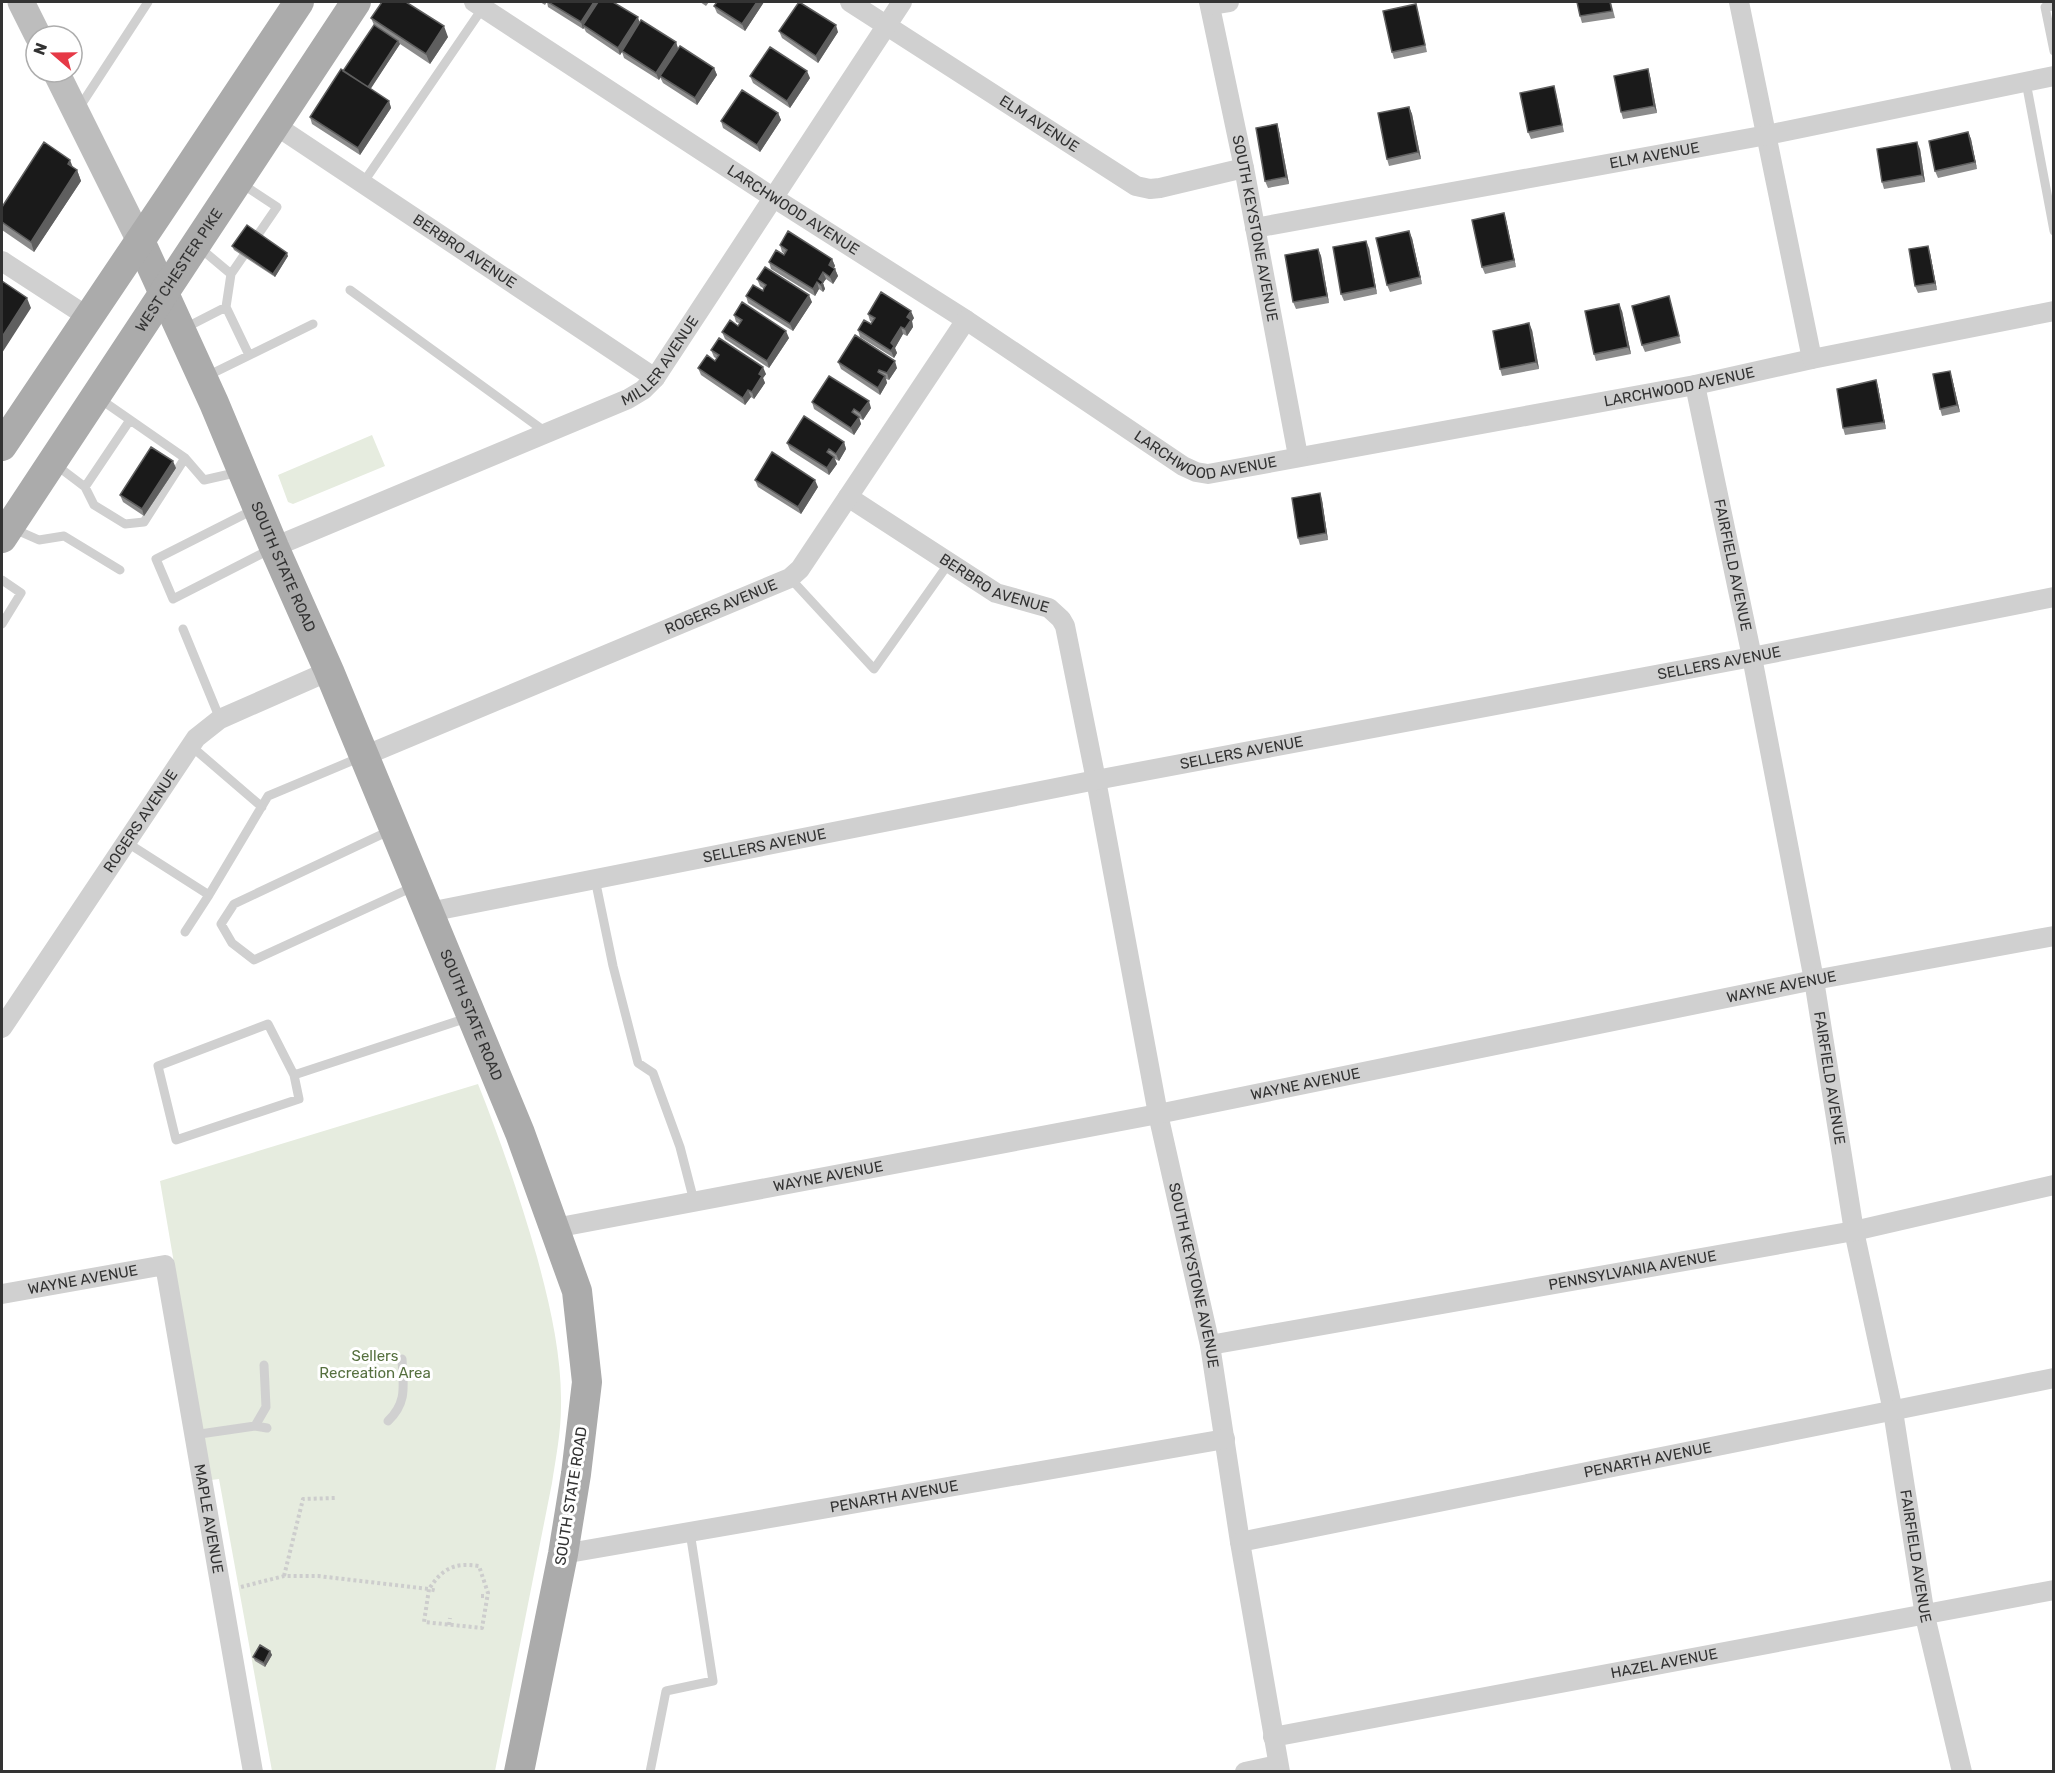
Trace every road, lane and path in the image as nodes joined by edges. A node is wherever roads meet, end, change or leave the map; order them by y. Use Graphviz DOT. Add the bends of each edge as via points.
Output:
graph roads {
  1 [pos="21,2"];
  2 [pos="147,2"];
  3 [pos="298,2"];
  4 [pos="356,2"];
  5 [pos="850,2"];
  6 [pos="902,2"];
  7 [pos="1230,2"];
  8 [pos="1739,2"];
  9 [pos="1210,3"];
  10 [pos="481,4"];
  11 [pos="2054,6"];
  12 [pos="32,24"];
  13 [pos="887,26"];
  14 [pos="2054,51"];
  15 [pos="2054,76"];
  16 [pos="2026,82"];
  17 [pos="62,84"];
  18 [pos="76,112"];
  19 [pos="275,124"];
  20 [pos="1767,135"];
  21 [pos="1244,168"];
  22 [pos="238,181"];
  23 [pos="363,183"];
  24 [pos="774,198"];
  25 [pos="1255,228"];
  26 [pos="2054,231"];
  27 [pos="140,241"];
  28 [pos="196,244"];
  29 [pos="2,261"];
  30 [pos="231,274"];
  31 [pos="350,290"];
  32 [pos="164,292"];
  33 [pos="226,307"];
  34 [pos="2054,311"];
  35 [pos="88,317"];
  36 [pos="966,320"];
  37 [pos="313,324"];
  38 [pos="181,330"];
  39 [pos="249,355"];
  40 [pos="1812,359"];
  41 [pos="202,378"];
  42 [pos="655,378"];
  43 [pos="1695,385"];
  44 [pos="95,396"];
  45 [pos="130,420"];
  46 [pos="547,433"];
  47 [pos="2,446"];
  48 [pos="1298,456"];
  49 [pos="185,458"];
  50 [pos="52,462"];
  51 [pos="242,471"];
  52 [pos="85,486"];
  53 [pos="848,496"];
  54 [pos="258,508"];
  55 [pos="4,529"];
  56 [pos="274,547"];
  57 [pos="949,562"];
  58 [pos="120,570"];
  59 [pos="790,578"];
  60 [pos="2,580"];
  61 [pos="2054,597"];
  62 [pos="2,624"];
  63 [pos="183,629"];
  64 [pos="1752,657"];
  65 [pos="329,671"];
  66 [pos="220,719"];
  67 [pos="191,746"];
  68 [pos="364,756"];
  69 [pos="1096,780"];
  70 [pos="262,807"];
  71 [pos="394,829"];
  72 [pos="126,842"];
  73 [pos="595,879"];
  74 [pos="418,885"];
  75 [pos="208,895"];
  76 [pos="429,912"];
  77 [pos="185,932"];
  78 [pos="2054,936"];
  79 [pos="1814,980"];
  80 [pos="472,1016"];
  81 [pos="2,1028"];
  82 [pos="294,1075"];
  83 [pos="1158,1114"];
  84 [pos="2054,1185"];
  85 [pos="694,1202"];
  86 [pos="555,1228"];
  87 [pos="1854,1231"];
  88 [pos="165,1265"];
  89 [pos="2,1294"];
  90 [pos="1210,1345"];
  91 [pos="402,1359"];
  92 [pos="264,1365"];
  93 [pos="2054,1378"];
  94 [pos="1893,1411"];
  95 [pos="388,1421"];
  96 [pos="255,1426"];
  97 [pos="267,1428"];
  98 [pos="193,1435"];
  99 [pos="1224,1439"];
  100 [pos="335,1498"];
  101 [pos="690,1532"];
  102 [pos="1240,1542"];
  103 [pos="563,1554"];
  104 [pos="469,1564"];
  105 [pos="468,1570"];
  106 [pos="284,1576"];
  107 [pos="429,1589"];
  108 [pos="438,1590"];
  109 [pos="2054,1590"];
  110 [pos="223,1593"];
  111 [pos="481,1596"];
  112 [pos="488,1596"];
  113 [pos="1926,1616"];
  114 [pos="450,1618"];
  115 [pos="449,1625"];
  116 [pos="1273,1737"];
  117 [pos="1279,1768"];
  118 [pos="253,1772"];
  119 [pos="519,1772"];
  120 [pos="650,1772"];
  121 [pos="1245,1772"];
  122 [pos="1962,1772"];
  1 -- 12 [label="main road"];
  2 -- 18 [label="lane"];
  3 -- 27 [label="main road"];
  4 -- 19 [label="main road, WEST CHESTER PIKE"];
  5 -- 13 [label="street, ELM AVENUE"];
  6 -- 13 [label="street, MILLER AVENUE"];
  7 -- 9 [label="street"];
  8 -- 20 [label="street"];
  9 -- 21 [label="street, SOUTH KEYSTONE AVENUE"];
  10 -- 23 [label="lane"];
  10 -- 24 [label="street, LARCHWOOD AVENUE"];
  11 -- 14 [label="lane" via="2045,8"];
  13 -- 21 [label="street, ELM AVENUE" via="1136,186 1160,188"];
  13 -- 24 [label="street, MILLER AVENUE"];
  15 -- 16 [label="street, ELM AVENUE"];
  16 -- 20 [label="street, ELM AVENUE"];
  16 -- 26 [label="lane"];
  17 -- 18 [label="main road"];
  18 -- 27 [label="main road"];
  19 -- 22 [label="main road, WEST CHESTER PIKE"];
  19 -- 23 [label="street, BERBRO AVENUE"];
  20 -- 25 [label="street, ELM AVENUE"];
  20 -- 40 [label="street"];
  21 -- 25 [label="street, SOUTH KEYSTONE AVENUE"];
  22 -- 28 [label="main road, WEST CHESTER PIKE"];
  22 -- 30 [label="lane" via="277,207"];
  23 -- 42 [label="street, BERBRO AVENUE"];
  24 -- 36 [label="street, LARCHWOOD AVENUE"];
  24 -- 42 [label="street, MILLER AVENUE"];
  25 -- 48 [label="street, SOUTH KEYSTONE AVENUE"];
  27 -- 32 [label="main road, SOUTH STATE ROAD"];
  27 -- 35 [label="main road"];
  28 -- 30 [label="lane"];
  28 -- 32 [label="main road, WEST CHESTER PIKE"];
  29 -- 35 [label="street"];
  30 -- 33 [label="lane"];
  31 -- 46 [label="lane"];
  32 -- 38 [label="main road, SOUTH STATE ROAD"];
  32 -- 44 [label="main road, WEST CHESTER PIKE"];
  33 -- 38 [label="lane"];
  33 -- 39 [label="lane"];
  34 -- 40 [label="street, LARCHWOOD AVENUE"];
  35 -- 47 [label="main road"];
  36 -- 48 [label="street, LARCHWOOD AVENUE" via="1196,472 1208,474"];
  36 -- 53 [label="street, ROGERS AVENUE"];
  37 -- 39 [label="lane"];
  38 -- 41 [label="main road, SOUTH STATE ROAD"];
  39 -- 41 [label="lane"];
  40 -- 43 [label="street, LARCHWOOD AVENUE"];
  41 -- 51 [label="main road, SOUTH STATE ROAD"];
  42 -- 46 [label="street, MILLER AVENUE" via="628,399"];
  43 -- 48 [label="street, LARCHWOOD AVENUE"];
  43 -- 64 [label="street, FAIRFIELD AVENUE"];
  44 -- 45 [label="lane"];
  44 -- 50 [label="main road, WEST CHESTER PIKE"];
  45 -- 49 [label="lane"];
  45 -- 52 [label="lane"];
  46 -- 56 [label="street, MILLER AVENUE"];
  49 -- 51 [label="lane" via="204,480"];
  49 -- 52 [label="lane" via="144,522 125,524 94,505"];
  50 -- 52 [label="lane"];
  50 -- 55 [label="main road, WEST CHESTER PIKE"];
  51 -- 54 [label="main road, SOUTH STATE ROAD"];
  53 -- 57 [label="street, BERBRO AVENUE"];
  53 -- 59 [label="street, ROGERS AVENUE"];
  54 -- 56 [label="main road, SOUTH STATE ROAD"];
  54 -- 56 [label="lane" via="156,559 173,599"];
  55 -- 58 [label="lane" via="39,540 64,536"];
  56 -- 65 [label="main road, SOUTH STATE ROAD"];
  57 -- 59 [label="lane" via="874,669"];
  57 -- 69 [label="street, BERBRO AVENUE" via="996,593 1049,608 1061,619"];
  59 -- 68 [label="street, ROGERS AVENUE"];
  60 -- 62 [label="lane" via="21,593"];
  61 -- 64 [label="street, SELLERS AVENUE"];
  63 -- 66 [label="lane"];
  64 -- 69 [label="street, SELLERS AVENUE"];
  64 -- 79 [label="street, FAIRFIELD AVENUE"];
  65 -- 66 [label="street, ROGERS AVENUE"];
  65 -- 68 [label="main road, SOUTH STATE ROAD"];
  66 -- 67 [label="street, ROGERS AVENUE"];
  67 -- 70 [label="lane"];
  67 -- 72 [label="street, ROGERS AVENUE"];
  68 -- 70 [label="lane" via="268,796"];
  68 -- 71 [label="main road, SOUTH STATE ROAD"];
  69 -- 73 [label="street, SELLERS AVENUE"];
  69 -- 83 [label="street, SOUTH KEYSTONE AVENUE"];
  70 -- 75 [label="lane"];
  71 -- 74 [label="main road, SOUTH STATE ROAD"];
  71 -- 74 [label="lane" via="234,904 221,924 232,944 255,960"];
  72 -- 75 [label="lane"];
  72 -- 81 [label="street, ROGERS AVENUE"];
  73 -- 76 [label="street, SELLERS AVENUE"];
  73 -- 85 [label="lane" via="638,1063 652,1073 680,1147"];
  74 -- 76 [label="main road, SOUTH STATE ROAD"];
  75 -- 77 [label="lane"];
  76 -- 80 [label="main road, SOUTH STATE ROAD"];
  78 -- 79 [label="street, WAYNE AVENUE"];
  79 -- 83 [label="street, WAYNE AVENUE"];
  79 -- 87 [label="street, FAIRFIELD AVENUE"];
  80 -- 82 [label="lane"];
  80 -- 86 [label="main road, SOUTH STATE ROAD"];
  82 -- 82 [label="lane" via="298,1099 176,1140 158,1066 268,1024"];
  83 -- 85 [label="street, WAYNE AVENUE"];
  83 -- 90 [label="street, SOUTH KEYSTONE AVENUE"];
  84 -- 87 [label="street, PENNSYLVANIA AVENUE"];
  85 -- 86 [label="street, WAYNE AVENUE"];
  86 -- 103 [label="main road, SOUTH STATE ROAD" via="577,1291 587,1382"];
  87 -- 90 [label="street, PENNSYLVANIA AVENUE"];
  87 -- 94 [label="street, FAIRFIELD AVENUE"];
  88 -- 89 [label="street, WAYNE AVENUE"];
  88 -- 98 [label="street, MAPLE AVENUE"];
  90 -- 99 [label="street, SOUTH KEYSTONE AVENUE"];
  91 -- 95 [label="lane" via="404,1394 398,1411"];
  92 -- 96 [label="lane" via="266,1407"];
  93 -- 94 [label="street, PENARTH AVENUE"];
  94 -- 102 [label="street, PENARTH AVENUE"];
  94 -- 113 [label="street, FAIRFIELD AVENUE"];
  96 -- 97 [label="lane"];
  96 -- 98 [label="lane"];
  98 -- 110 [label="street, MAPLE AVENUE"];
  99 -- 101 [label="street, PENARTH AVENUE"];
  99 -- 102 [label="street, SOUTH KEYSTONE AVENUE"];
  100 -- 106 [label="path" via="303,1499"];
  101 -- 103 [label="street, PENARTH AVENUE"];
  101 -- 120 [label="lane" via="713,1681 666,1691"];
  102 -- 116 [label="street, SOUTH KEYSTONE AVENUE"];
  103 -- 119 [label="main road, SOUTH STATE ROAD"];
  104 -- 105 [label="path"];
  104 -- 107 [label="path" via="461,1563 438,1576"];
  104 -- 112 [label="path" via="479,1566"];
  106 -- 107 [label="path" via="318,1576"];
  106 -- 110 [label="path"];
  107 -- 108 [label="path"];
  107 -- 115 [label="path" via="424,1622"];
  109 -- 113 [label="street, HAZEL AVENUE"];
  110 -- 118 [label="street, MAPLE AVENUE"];
  111 -- 112 [label="path"];
  112 -- 115 [label="path" via="482,1628"];
  113 -- 116 [label="street, HAZEL AVENUE"];
  113 -- 122 [label="street, FAIRFIELD AVENUE"];
  114 -- 115 [label="path"];
  116 -- 117 [label="street, SOUTH KEYSTONE AVENUE"];
  117 -- 121 [label="street"];
}
